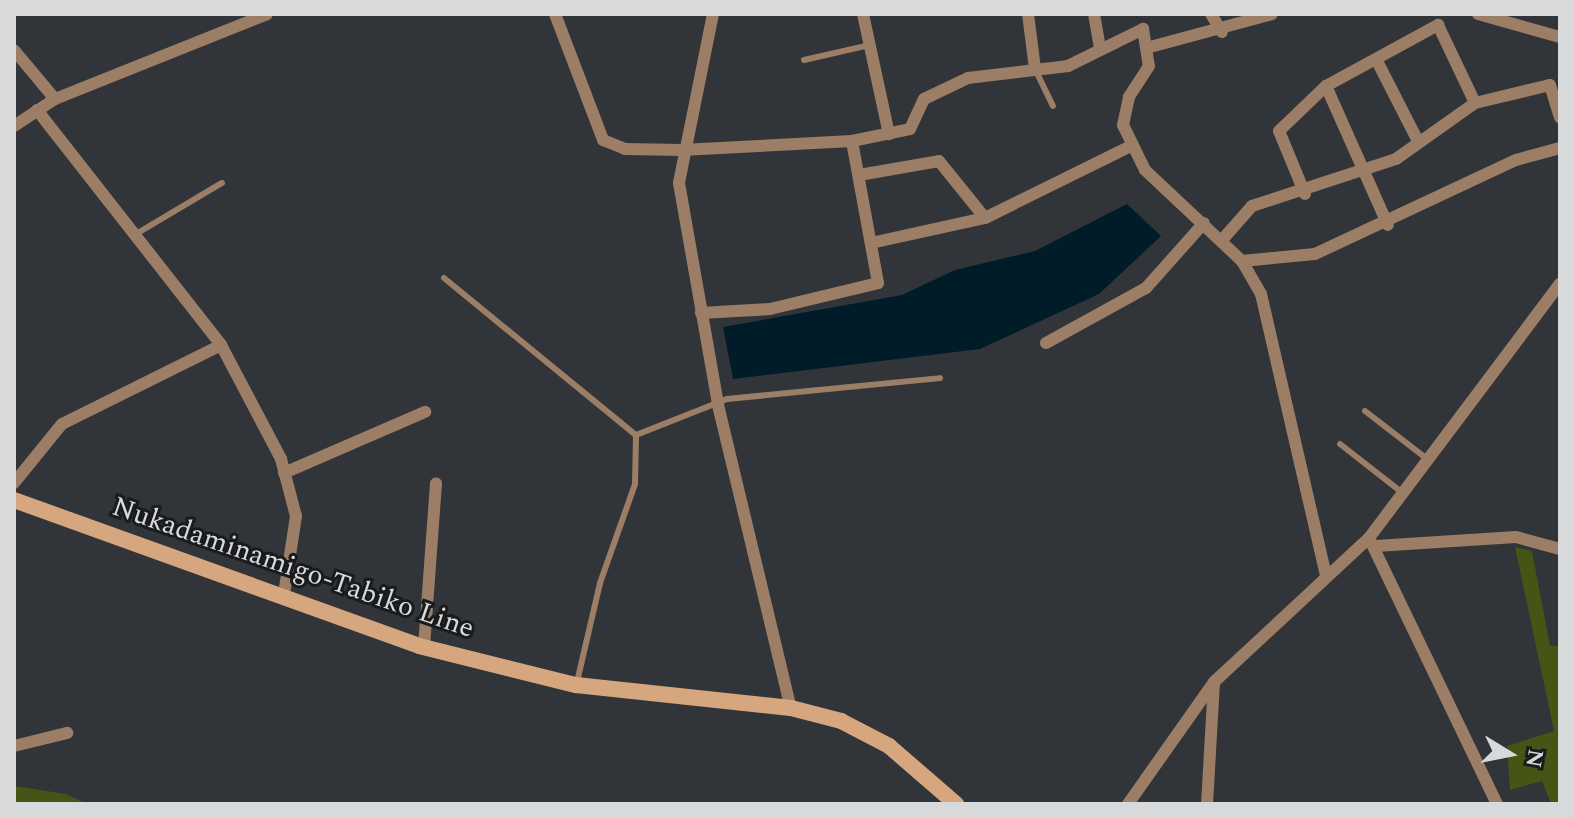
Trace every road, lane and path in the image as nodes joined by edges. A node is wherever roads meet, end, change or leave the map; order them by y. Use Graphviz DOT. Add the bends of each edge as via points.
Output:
graph roads {
  1 [pos="267,14"];
  2 [pos="555,14"];
  3 [pos="713,14"];
  4 [pos="863,14"];
  5 [pos="1028,14"];
  6 [pos="1094,14"];
  7 [pos="1211,14"];
  8 [pos="1272,14"];
  9 [pos="1478,14"];
  10 [pos="1222,32"];
  11 [pos="1560,37"];
  12 [pos="870,45"];
  13 [pos="1100,47"];
  14 [pos="1150,47"];
  15 [pos="14,50"];
  16 [pos="1376,59"];
  17 [pos="804,60"];
  18 [pos="1035,69"];
  19 [pos="1326,86"];
  20 [pos="55,99"];
  21 [pos="1475,103"];
  22 [pos="1053,106"];
  23 [pos="37,110"];
  24 [pos="1560,118"];
  25 [pos="14,126"];
  26 [pos="889,134"];
  27 [pos="852,141"];
  28 [pos="1419,143"];
  29 [pos="1131,146"];
  30 [pos="1560,148"];
  31 [pos="682,150"];
  32 [pos="1369,169"];
  33 [pos="859,175"];
  34 [pos="222,183"];
  35 [pos="1305,194"];
  36 [pos="985,218"];
  37 [pos="1204,223"];
  38 [pos="1388,225"];
  39 [pos="136,234"];
  40 [pos="1222,240"];
  41 [pos="871,243"];
  42 [pos="1242,261"];
  43 [pos="444,278"];
  44 [pos="1560,284"];
  45 [pos="701,313"];
  46 [pos="1046,343"];
  47 [pos="221,345"];
  48 [pos="940,378"];
  49 [pos="718,405"];
  50 [pos="1365,411"];
  51 [pos="425,412"];
  52 [pos="636,435"];
  53 [pos="1340,444"];
  54 [pos="1427,459"];
  55 [pos="284,473"];
  56 [pos="14,483"];
  57 [pos="436,483"];
  58 [pos="1404,494"];
  59 [pos="14,500"];
  60 [pos="1373,542"];
  61 [pos="1560,549"];
  62 [pos="1326,575"];
  63 [pos="284,594"];
  64 [pos="424,647"];
  65 [pos="1214,682"];
  66 [pos="576,685"];
  67 [pos="791,708"];
  68 [pos="67,733"];
  69 [pos="14,746"];
  70 [pos="956,804"];
  71 [pos="1128,804"];
  72 [pos="1207,804"];
  73 [pos="1497,804"];
  1 -- 20 [label="street"];
  2 -- 31 [label="street" via="603,140 625,149"];
  3 -- 31 [label="street"];
  4 -- 12 [label="street"];
  5 -- 18 [label="street"];
  6 -- 13 [label="street"];
  7 -- 10 [label="street"];
  8 -- 10 [label="street"];
  9 -- 11 [label="street"];
  10 -- 14 [label="street"];
  12 -- 17 [label="lane"];
  12 -- 26 [label="street"];
  13 -- 14 [label="street" via="1143,29"];
  13 -- 18 [label="street" via="1068,66"];
  14 -- 29 [label="street" via="1149,66 1124,109"];
  15 -- 20 [label="street"];
  16 -- 19 [label="street"];
  16 -- 21 [label="street" via="1438,25"];
  16 -- 28 [label="street"];
  18 -- 22 [label="lane"];
  18 -- 26 [label="street" via="968,78 933,93 910,129"];
  19 -- 32 [label="street"];
  19 -- 35 [label="street" via="1279,131"];
  20 -- 23 [label="street"];
  21 -- 24 [label="street" via="1550,85"];
  21 -- 28 [label="street"];
  23 -- 25 [label="street"];
  23 -- 39 [label="street" via="99,197"];
  26 -- 27 [label="street"];
  27 -- 31 [label="street"];
  27 -- 33 [label="street"];
  28 -- 32 [label="street"];
  29 -- 36 [label="street"];
  29 -- 37 [label="street" via="1145,170"];
  30 -- 38 [label="street" via="1516,160"];
  31 -- 45 [label="street" via="679,183"];
  32 -- 35 [label="street"];
  32 -- 38 [label="street"];
  33 -- 36 [label="street" via="939,161"];
  33 -- 41 [label="street"];
  34 -- 39 [label="lane"];
  35 -- 40 [label="street" via="1252,206"];
  36 -- 41 [label="street"];
  37 -- 40 [label="street"];
  37 -- 46 [label="street" via="1146,288"];
  38 -- 42 [label="street" via="1315,254"];
  39 -- 47 [label="street"];
  40 -- 42 [label="street"];
  41 -- 45 [label="street" via="878,283 867,289 770,309"];
  42 -- 62 [label="street" via="1274,329"];
  43 -- 52 [label="lane"];
  44 -- 54 [label="street"];
  45 -- 49 [label="street"];
  47 -- 55 [label="street"];
  47 -- 56 [label="street" via="62,424"];
  48 -- 49 [label="lane"];
  49 -- 52 [label="lane"];
  49 -- 67 [label="street"];
  50 -- 54 [label="lane"];
  51 -- 55 [label="street"];
  52 -- 66 [label="lane" via="635,484 600,583"];
  53 -- 58 [label="lane"];
  54 -- 58 [label="street"];
  55 -- 63 [label="street" via="296,516"];
  57 -- 64 [label="street"];
  58 -- 60 [label="street"];
  59 -- 63 [label="main road, Nukadaminamigo-Tabiko Line"];
  60 -- 61 [label="street" via="1516,537"];
  60 -- 62 [label="street"];
  60 -- 73 [label="street"];
  62 -- 65 [label="street"];
  63 -- 64 [label="main road, Nukadaminamigo-Tabiko Line"];
  64 -- 66 [label="main road, Nukadaminamigo-Tabiko Line"];
  65 -- 71 [label="street"];
  65 -- 72 [label="street"];
  66 -- 67 [label="main road, Nukadaminamigo-Tabiko Line"];
  67 -- 70 [label="main road, Nukadaminamigo-Tabiko Line" via="841,721 889,746"];
  68 -- 69 [label="street"];
}
